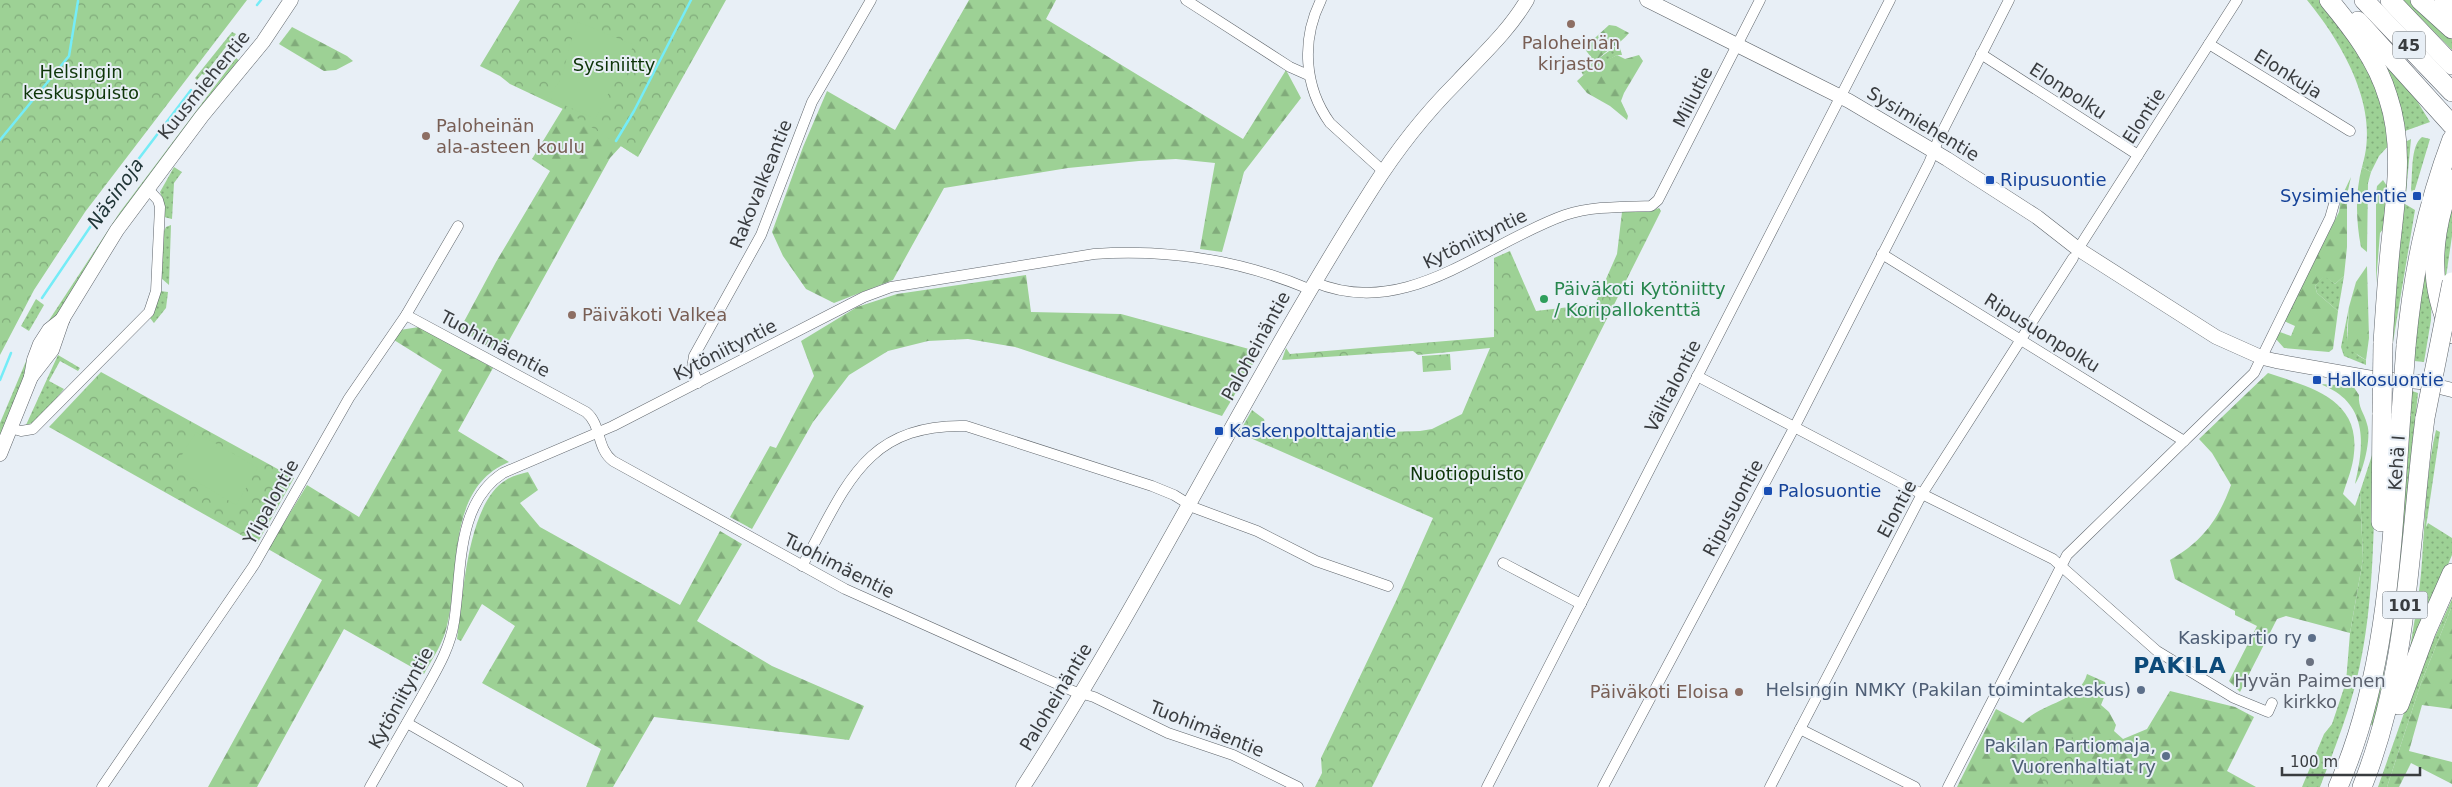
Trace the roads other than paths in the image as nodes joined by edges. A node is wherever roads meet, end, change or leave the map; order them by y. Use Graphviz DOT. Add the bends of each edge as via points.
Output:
graph roads {
  1 [pos="291,0"];
  2 [pos="871,0"];
  3 [pos="1186,0"];
  4 [pos="1320,0"];
  5 [pos="1527,0"];
  6 [pos="1647,0"];
  7 [pos="1760,0"];
  8 [pos="1890,0"];
  9 [pos="2009,0"];
  10 [pos="2237,0"];
  11 [pos="2329,0"];
  12 [pos="2334,0"];
  13 [pos="2364,0"];
  14 [pos="2390,0"];
  15 [pos="2420,0"];
  16 [pos="2446,0"];
  17 [pos="2452,7"];
  18 [pos="2452,29"];
  19 [pos="2209,44"];
  20 [pos="1737,46"];
  21 [pos="1981,54"];
  22 [pos="2452,65"];
  23 [pos="1308,75"];
  24 [pos="2452,92"];
  25 [pos="1840,96"];
  26 [pos="2452,125"];
  27 [pos="2350,131"];
  28 [pos="2452,139"];
  29 [pos="1934,151"];
  30 [pos="2138,155"];
  31 [pos="1383,171"];
  32 [pos="2448,177"];
  33 [pos="146,188"];
  34 [pos="2334,204"];
  35 [pos="1651,206"];
  36 [pos="458,226"];
  37 [pos="2075,253"];
  38 [pos="1882,254"];
  39 [pos="2452,282"];
  40 [pos="1312,285"];
  41 [pos="406,315"];
  42 [pos="2452,334"];
  43 [pos="2020,338"];
  44 [pos="2262,358"];
  45 [pos="1697,376"];
  46 [pos="698,383"];
  47 [pos="2452,390"];
  48 [pos="10,428"];
  49 [pos="1794,428"];
  50 [pos="598,433"];
  51 [pos="2184,441"];
  52 [pos="0,454"];
  53 [pos="1922,494"];
  54 [pos="1189,503"];
  55 [pos="1503,563"];
  56 [pos="802,566"];
  57 [pos="2061,566"];
  58 [pos="2452,573"];
  59 [pos="1388,586"];
  60 [pos="2452,586"];
  61 [pos="1580,604"];
  62 [pos="2426,632"];
  63 [pos="2376,653"];
  64 [pos="1082,693"];
  65 [pos="2272,703"];
  66 [pos="407,723"];
  67 [pos="1800,729"];
  68 [pos="102,787"];
  69 [pos="370,787"];
  70 [pos="518,787"];
  71 [pos="1023,787"];
  72 [pos="1298,787"];
  73 [pos="1487,787"];
  74 [pos="1603,787"];
  75 [pos="1770,787"];
  76 [pos="1915,787"];
  77 [pos="1948,787"];
  78 [pos="2338,787"];
  79 [pos="2364,787"];
  1 -- 33 [label="street, Kuusmiehentie" via="263,42"];
  2 -- 46 [label="street, Rakovalkeantie" via="812,102 761,235 694,356 692,368"];
  3 -- 23 [label="street" via="1290,67"];
  4 -- 23 [label="street" via="1310,33"];
  5 -- 31 [label="street, Paloheinäntie" via="1507,31 1429,112"];
  6 -- 20 [label="street, Sysimiehentie"];
  7 -- 20 [label="street, Miilutie"];
  8 -- 25 [label="street, Välitalontie"];
  9 -- 21 [label="street, Ripusuontie"];
  10 -- 19 [label="street, Elontie"];
  11 -- 63 [label="highway, bridge" via="2357,36 2380,75 2397,135 2398,181 2383,342"];
  12 -- 26 [label="highway" via="2386,50"];
  13 -- 24 [label="highway, 45"];
  14 -- 22 [label="highway, 45"];
  15 -- 18 [label="highway"];
  16 -- 17 [label="highway"];
  19 -- 27 [label="street, Elonkuja"];
  19 -- 30 [label="street, Elontie"];
  20 -- 25 [label="street, Sysimiehentie"];
  20 -- 35 [label="street, Miilutie" via="1658,200"];
  21 -- 29 [label="street, Ripusuontie"];
  21 -- 30 [label="street, Elonpolku"];
  23 -- 31 [label="street" via="1330,123"];
  25 -- 29 [label="street, Sysimiehentie"];
  25 -- 45 [label="street, Välitalontie"];
  28 -- 32 [label="highway, Kehä I / 101"];
  29 -- 37 [label="street, Sysimiehentie" via="2037,217"];
  29 -- 38 [label="street, Ripusuontie"];
  30 -- 37 [label="street, Elontie"];
  31 -- 40 [label="street, Paloheinäntie"];
  32 -- 42 [label="highway" via="2433,263 2437,293"];
  32 -- 63 [label="highway, Kehä I / 101, bridge" via="2419,251 2406,346 2389,568"];
  33 -- 48 [label="street, Kuusmiehentie" via="63,318 49,330 40,344 31,377"];
  33 -- 48 [label="street" via="158,200 160,207 156,291 148,312 33,429"];
  34 -- 44 [label="street"];
  35 -- 40 [label="street, Kytöniityntie" via="1610,207 1565,215 1453,271 1407,288 1346,292"];
  36 -- 41 [label="street, Ylipalontie"];
  37 -- 43 [label="street, Elontie"];
  37 -- 44 [label="street, Sysimiehentie" via="2216,337"];
  38 -- 43 [label="street, Ripusuonpolku"];
  38 -- 49 [label="street, Ripusuontie"];
  39 -- 79 [label="highway, Kehä I / 101, bridge" via="2424,418 2396,675"];
  40 -- 46 [label="street, Kytöniityntie" via="1249,267 1195,257 1146,253 1094,254 878,291"];
  40 -- 54 [label="street, Paloheinäntie"];
  41 -- 50 [label="street, Tuohimäentie" via="586,412 592,416"];
  41 -- 68 [label="street, Ylipalontie" via="349,398 254,565"];
  43 -- 51 [label="street, Ripusuonpolku"];
  43 -- 53 [label="street, Elontie"];
  44 -- 47 [label="street, Sysimiehentie" via="2372,378 2420,382"];
  44 -- 51 [label="street" via="2254,374"];
  45 -- 49 [label="street"];
  45 -- 61 [label="street, Välitalontie"];
  46 -- 50 [label="street, Kytöniityntie"];
  48 -- 52 [label="street, Kuusmiehentie"];
  49 -- 53 [label="street"];
  49 -- 74 [label="street, Ripusuontie"];
  50 -- 56 [label="street, Tuohimäentie" via="604,452 613,461"];
  50 -- 66 [label="street, Kytöniityntie" via="503,473 481,494 465,536 449,643 443,660"];
  51 -- 57 [label="street" via="2067,555"];
  53 -- 57 [label="street" via="2053,559"];
  53 -- 67 [label="street, Elontie"];
  54 -- 56 [label="street" via="1152,486 985,431 966,426 938,425 900,436 863,464 847,484"];
  54 -- 59 [label="street" via="1257,531 1316,561"];
  54 -- 64 [label="street, Paloheinäntie"];
  55 -- 61 [label="street"];
  56 -- 64 [label="street, Tuohimäentie" via="888,610"];
  57 -- 65 [label="street" via="2157,651 2234,698 2268,712"];
  57 -- 77 [label="street"];
  58 -- 62 [label="highway"];
  60 -- 62 [label="highway"];
  61 -- 73 [label="street, Välitalontie"];
  62 -- 79 [label="highway" via="2390,732"];
  63 -- 78 [label="highway, Kehä I / 101" via="2362,721"];
  64 -- 71 [label="street, Paloheinäntie"];
  64 -- 72 [label="street, Tuohimäentie" via="1168,733 1233,755"];
  66 -- 69 [label="street, Kytöniityntie"];
  66 -- 70 [label="street"];
  67 -- 75 [label="street, Elontie"];
  67 -- 76 [label="street"];
}
